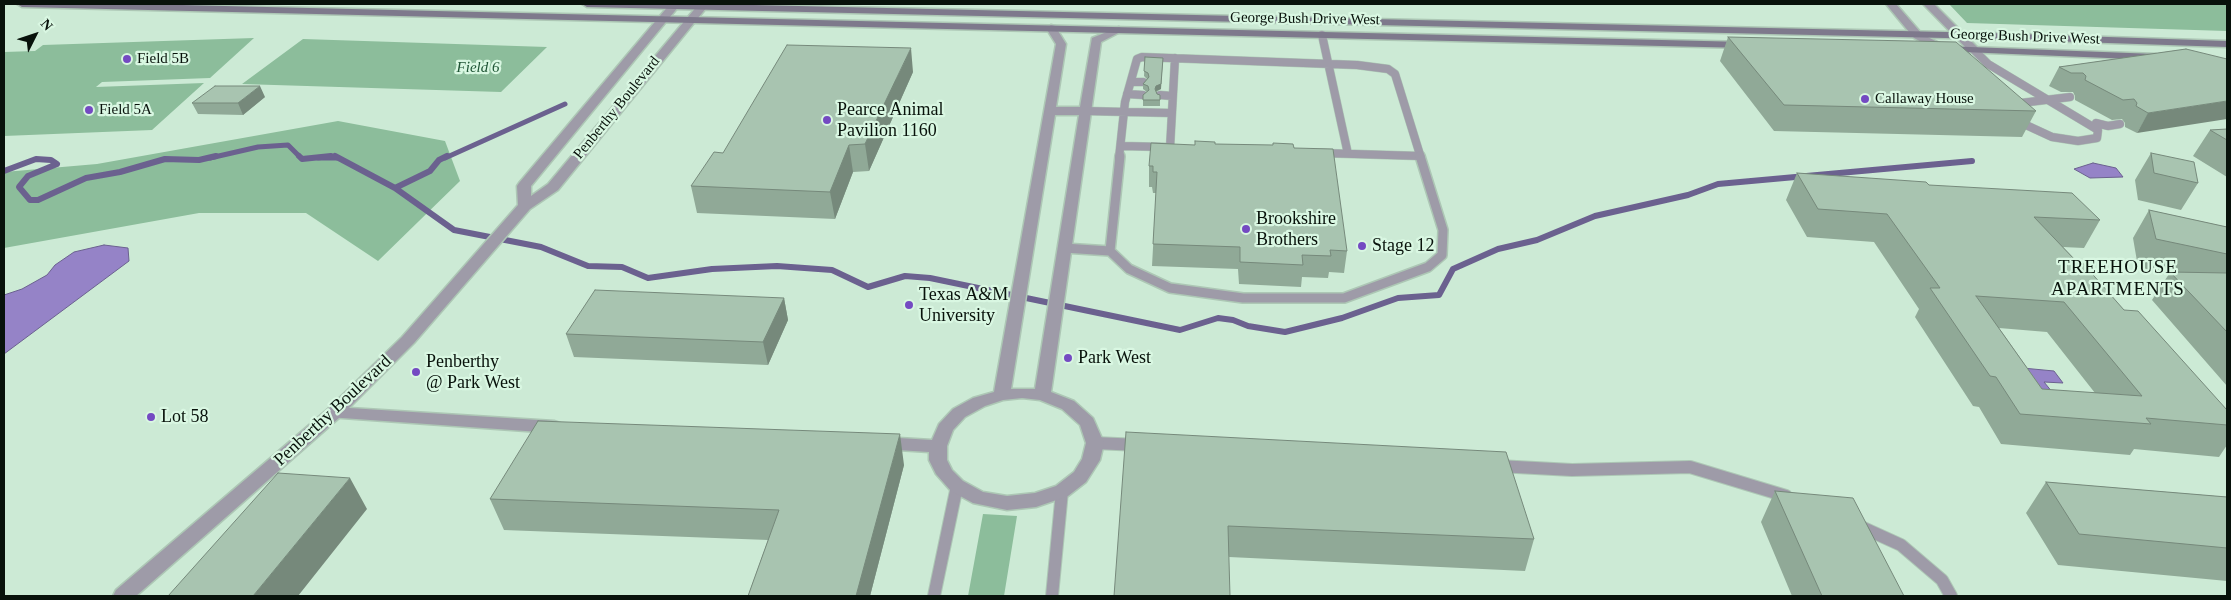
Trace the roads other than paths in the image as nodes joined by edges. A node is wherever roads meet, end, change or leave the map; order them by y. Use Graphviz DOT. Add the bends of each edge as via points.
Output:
graph roads {
  1 [pos="22,4"];
  2 [pos="587,4"];
  3 [pos="1890,4"];
  4 [pos="1928,4"];
  5 [pos="676,5"];
  6 [pos="703,5"];
  7 [pos="664,18"];
  8 [pos="690,19"];
  9 [pos="1443,23"];
  10 [pos="1051,28"];
  11 [pos="1119,30"];
  12 [pos="1322,35"];
  13 [pos="1918,36"];
  14 [pos="1958,36"];
  15 [pos="2227,44"];
  16 [pos="1753,45"];
  17 [pos="1913,48"];
  18 [pos="1943,49"];
  19 [pos="1974,50"];
  20 [pos="1956,57"];
  21 [pos="2168,57"];
  22 [pos="1175,58"];
  23 [pos="1329,64"];
  24 [pos="1134,70"];
  25 [pos="1144,70"];
  26 [pos="1131,82"];
  27 [pos="1143,82"];
  28 [pos="2000,84"];
  29 [pos="2020,84"];
  30 [pos="1127,94"];
  31 [pos="1143,95"];
  32 [pos="1160,96"];
  33 [pos="1172,96"];
  34 [pos="2070,97"];
  35 [pos="2048,101"];
  36 [pos="2021,103"];
  37 [pos="2010,109"];
  38 [pos="1050,110"];
  39 [pos="1085,111"];
  40 [pos="1124,112"];
  41 [pos="1171,113"];
  42 [pos="2109,118"];
  43 [pos="2093,124"];
  44 [pos="2120,124"];
  45 [pos="1120,146"];
  46 [pos="1309,152"];
  47 [pos="1348,154"];
  48 [pos="1420,156"];
  49 [pos="525,206"];
  50 [pos="1064,248"];
  51 [pos="1110,251"];
  52 [pos="1002,395"];
  53 [pos="1042,395"];
  54 [pos="334,413"];
  55 [pos="575,428"];
  56 [pos="861,442"];
  57 [pos="1095,443"];
  58 [pos="938,446"];
  59 [pos="1150,446"];
  60 [pos="1486,465"];
  61 [pos="957,486"];
  62 [pos="1062,491"];
  63 [pos="1800,500"];
  64 [pos="1842,518"];
  65 [pos="123,596"];
  66 [pos="934,596"];
  67 [pos="1052,596"];
  68 [pos="1951,596"];
  1 -- 7 [label="main road, George Bush Drive West"];
  2 -- 5 [label="main road, George Bush Drive West"];
  3 -- 13 [label="street"];
  4 -- 14 [label="street"];
  5 -- 6 [label="main road, George Bush Drive West"];
  5 -- 7 [label="street, Penberthy Boulevard"];
  6 -- 8 [label="street, Penberthy Boulevard"];
  6 -- 9 [label="main road, George Bush Drive West"];
  7 -- 8 [label="main road, George Bush Drive West"];
  7 -- 49 [label="street, Penberthy Boulevard" via="524,186"];
  8 -- 10 [label="main road, George Bush Drive West"];
  8 -- 49 [label="street, Penberthy Boulevard" via="553,186"];
  9 -- 12 [label="main road" via="1412,31 1327,29"];
  9 -- 13 [label="main road, George Bush Drive West"];
  10 -- 11 [label="main road, George Bush Drive West"];
  10 -- 38 [label="street" via="1061,44"];
  11 -- 12 [label="main road, George Bush Drive West"];
  11 -- 39 [label="street" via="1096,40"];
  12 -- 16 [label="main road, George Bush Drive West"];
  12 -- 23 [label="lane"];
  13 -- 14 [label="main road, George Bush Drive West"];
  13 -- 18 [label="street"];
  14 -- 15 [label="main road, George Bush Drive West"];
  14 -- 19 [label="street"];
  17 -- 18 [label="main road, George Bush Drive West"];
  18 -- 19 [label="main road, George Bush Drive West"];
  18 -- 20 [label="lane"];
  19 -- 21 [label="main road, George Bush Drive West"];
  19 -- 29 [label="lane" via="1988,64"];
  22 -- 23 [label="lane"];
  22 -- 24 [label="lane" via="1142,57 1137,59"];
  22 -- 33 [label="lane" via="1170,82"];
  23 -- 47 [label="lane"];
  23 -- 48 [label="lane" via="1374,66 1394,74"];
  24 -- 25 [label="lane"];
  24 -- 26 [label="lane"];
  26 -- 27 [label="lane"];
  26 -- 30 [label="lane"];
  28 -- 29 [label="lane"];
  29 -- 35 [label="lane"];
  30 -- 31 [label="lane"];
  30 -- 40 [label="lane"];
  32 -- 33 [label="lane"];
  33 -- 41 [label="lane"];
  34 -- 35 [label="lane"];
  35 -- 36 [label="lane"];
  35 -- 43 [label="lane"];
  37 -- 43 [label="lane" via="2026,124 2052,136 2078,141 2097,138 2098,130"];
  38 -- 39 [label="street"];
  38 -- 52 [label="street"];
  39 -- 40 [label="lane"];
  39 -- 50 [label="street"];
  40 -- 41 [label="lane"];
  40 -- 45 [label="lane"];
  41 -- 45 [label="lane" via="1175,148"];
  42 -- 43 [label="lane"];
  43 -- 44 [label="lane"];
  45 -- 51 [label="lane"];
  46 -- 47 [label="lane"];
  47 -- 48 [label="lane"];
  48 -- 51 [label="lane" via="1443,230 1442,255 1428,267 1344,298 1243,298 1170,288 1129,269"];
  49 -- 54 [label="street, Penberthy Boulevard" via="408,340"];
  50 -- 51 [label="lane"];
  50 -- 53 [label="street"];
  52 -- 53 [label="street"];
  52 -- 58 [label="street" via="959,413 945,428"];
  53 -- 57 [label="street" via="1068,405 1087,422"];
  54 -- 55 [label="street"];
  54 -- 65 [label="street, Penberthy Boulevard"];
  56 -- 58 [label="street"];
  57 -- 59 [label="lane"];
  57 -- 62 [label="street" via="1091,460 1080,477"];
  58 -- 61 [label="street" via="938,460 945,474"];
  60 -- 63 [label="lane" via="1572,470 1690,467"];
  61 -- 62 [label="street" via="979,498 1007,503 1036,500"];
  61 -- 66 [label="lane"];
  62 -- 67 [label="lane"];
  64 -- 68 [label="lane" via="1902,545 1942,580"];
}
